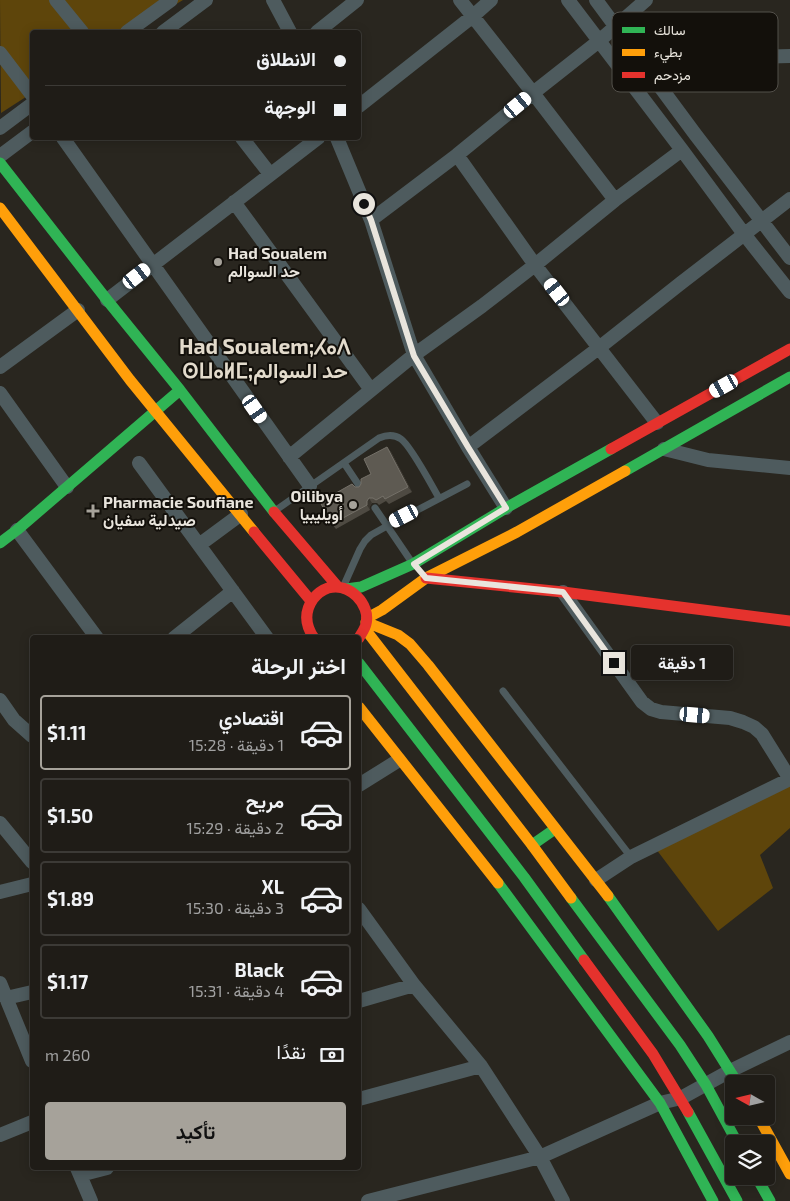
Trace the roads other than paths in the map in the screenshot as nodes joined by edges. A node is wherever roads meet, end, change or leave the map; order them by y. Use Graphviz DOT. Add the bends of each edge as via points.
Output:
graph roads {
  1 [pos="56,0"];
  2 [pos="171,0"];
  3 [pos="206,0"];
  4 [pos="273,0"];
  5 [pos="357,0"];
  6 [pos="460,0"];
  7 [pos="491,0"];
  8 [pos="568,0"];
  9 [pos="596,0"];
  10 [pos="646,0"];
  11 [pos="632,12"];
  12 [pos="473,16"];
  13 [pos="612,21"];
  14 [pos="80,30"];
  15 [pos="130,30"];
  16 [pos="166,30"];
  17 [pos="289,30"];
  18 [pos="320,30"];
  19 [pos="612,30"];
  20 [pos="599,41"];
  21 [pos="0,53"];
  22 [pos="612,58"];
  23 [pos="30,92"];
  24 [pos="638,92"];
  25 [pos="665,92"];
  26 [pos="533,93"];
  27 [pos="361,104"];
  28 [pos="30,106"];
  29 [pos="0,128"];
  30 [pos="30,134"];
  31 [pos="63,140"];
  32 [pos="244,140"];
  33 [pos="315,140"];
  34 [pos="339,140"];
  35 [pos="682,150"];
  36 [pos="458,155"];
  37 [pos="0,156"];
  38 [pos="0,163"];
  39 [pos="270,174"];
  40 [pos="790,199"];
  41 [pos="614,200"];
  42 [pos="234,202"];
  43 [pos="0,208"];
  44 [pos="371,220"];
  45 [pos="761,221"];
  46 [pos="744,234"];
  47 [pos="790,258"];
  48 [pos="152,264"];
  49 [pos="535,265"];
  50 [pos="790,292"];
  51 [pos="106,300"];
  52 [pos="78,310"];
  53 [pos="600,347"];
  54 [pos="790,350"];
  55 [pos="414,356"];
  56 [pos="0,367"];
  57 [pos="790,377"];
  58 [pos="180,390"];
  59 [pos="371,390"];
  60 [pos="0,393"];
  61 [pos="156,412"];
  62 [pos="658,423"];
  63 [pos="468,447"];
  64 [pos="664,450"];
  65 [pos="289,457"];
  66 [pos="139,463"];
  67 [pos="344,463"];
  68 [pos="790,468"];
  69 [pos="468,484"];
  70 [pos="310,486"];
  71 [pos="68,487"];
  72 [pos="360,487"];
  73 [pos="440,498"];
  74 [pos="375,508"];
  75 [pos="506,508"];
  76 [pos="274,512"];
  77 [pos="241,514"];
  78 [pos="387,526"];
  79 [pos="17,530"];
  80 [pos="0,543"];
  81 [pos="199,545"];
  82 [pos="414,564"];
  83 [pos="426,578"];
  84 [pos="342,588"];
  85 [pos="232,591"];
  86 [pos="563,592"];
  87 [pos="311,600"];
  88 [pos="790,621"];
  89 [pos="364,627"];
  90 [pos="95,635"];
  91 [pos="178,635"];
  92 [pos="265,635"];
  93 [pos="312,635"];
  94 [pos="361,665"];
  95 [pos="503,691"];
  96 [pos="0,700"];
  97 [pos="361,710"];
  98 [pos="30,734"];
  99 [pos="399,760"];
  100 [pos="790,779"];
  101 [pos="361,784"];
  102 [pos="0,823"];
  103 [pos="555,830"];
  104 [pos="532,845"];
  105 [pos="631,857"];
  106 [pos="30,860"];
  107 [pos="596,880"];
  108 [pos="30,884"];
  109 [pos="0,892"];
  110 [pos="361,913"];
  111 [pos="0,983"];
  112 [pos="414,985"];
  113 [pos="30,992"];
  114 [pos="6,998"];
  115 [pos="361,999"];
  116 [pos="790,1042"];
  117 [pos="30,1056"];
  118 [pos="481,1066"];
  119 [pos="730,1071"];
  120 [pos="732,1075"];
  121 [pos="706,1084"];
  122 [pos="682,1098"];
  123 [pos="361,1099"];
  124 [pos="660,1103"];
  125 [pos="30,1123"];
  126 [pos="763,1125"];
  127 [pos="0,1135"];
  128 [pos="733,1135"];
  129 [pos="540,1157"];
  130 [pos="78,1171"];
  131 [pos="790,1174"];
  132 [pos="761,1185"];
  133 [pos="91,1201"];
  134 [pos="368,1201"];
  135 [pos="563,1201"];
  136 [pos="713,1201"];
  137 [pos="737,1201"];
  138 [pos="770,1201"];
  1 -- 14 [label="street"];
  2 -- 15 [label="street"];
  3 -- 16 [label="street"];
  4 -- 17 [label="street"];
  5 -- 18 [label="street"];
  6 -- 12 [label="street"];
  7 -- 12 [label="street"];
  8 -- 20 [label="street"];
  9 -- 13 [label="street"];
  10 -- 11 [label="street"];
  12 -- 26 [label="street"];
  12 -- 27 [label="street"];
  19 -- 20 [label="street"];
  20 -- 22 [label="street"];
  20 -- 26 [label="street"];
  21 -- 23 [label="street"];
  24 -- 35 [label="street"];
  25 -- 45 [label="street"];
  26 -- 36 [label="street"];
  26 -- 41 [label="street"];
  28 -- 29 [label="street"];
  30 -- 37 [label="street"];
  31 -- 48 [label="street"];
  32 -- 39 [label="street"];
  33 -- 39 [label="street"];
  34 -- 44 [label="street"];
  35 -- 41 [label="street"];
  35 -- 46 [label="street"];
  36 -- 44 [label="street"];
  36 -- 49 [label="street"];
  38 -- 51 [label="main road"];
  39 -- 42 [label="street"];
  40 -- 45 [label="street"];
  41 -- 49 [label="street"];
  42 -- 48 [label="street"];
  42 -- 59 [label="street"];
  43 -- 52 [label="main road"];
  44 -- 55 [label="street"];
  45 -- 46 [label="street"];
  45 -- 47 [label="street"];
  46 -- 50 [label="street"];
  46 -- 53 [label="street"];
  48 -- 51 [label="street"];
  48 -- 65 [label="street"];
  49 -- 53 [label="street"];
  49 -- 55 [label="street"];
  51 -- 58 [label="main road"];
  52 -- 56 [label="street"];
  52 -- 61 [label="main road"];
  53 -- 62 [label="street"];
  53 -- 63 [label="street"];
  54 -- 62 [label="main road"];
  55 -- 59 [label="street"];
  55 -- 63 [label="street"];
  57 -- 64 [label="main road"];
  58 -- 61 [label="main road"];
  58 -- 76 [label="main road"];
  59 -- 65 [label="street"];
  60 -- 71 [label="street"];
  61 -- 71 [label="main road"];
  61 -- 77 [label="main road"];
  62 -- 75 [label="main road"];
  63 -- 75 [label="street"];
  64 -- 68 [label="street" via="708,460"];
  64 -- 83 [label="main road" via="517,532"];
  65 -- 70 [label="street"];
  66 -- 81 [label="street"];
  67 -- 70 [label="lane"];
  67 -- 72 [label="lane"];
  67 -- 73 [label="lane" via="379,438 395,436 408,446"];
  69 -- 73 [label="lane"];
  70 -- 76 [label="lane"];
  71 -- 79 [label="main road"];
  73 -- 78 [label="lane"];
  74 -- 78 [label="lane"];
  75 -- 82 [label="main road"];
  76 -- 84 [label="main road"];
  77 -- 81 [label="street"];
  77 -- 87 [label="main road"];
  78 -- 82 [label="lane"];
  78 -- 84 [label="lane" via="365,541"];
  79 -- 80 [label="main road"];
  79 -- 90 [label="street"];
  81 -- 85 [label="street"];
  82 -- 83 [label="main road"];
  82 -- 84 [label="main road" via="361,587"];
  83 -- 86 [label="main road"];
  83 -- 89 [label="main road"];
  84 -- 87 [label="main road" via="323,590"];
  84 -- 89 [label="main road" via="361,600 365,608"];
  85 -- 91 [label="street"];
  85 -- 92 [label="street"];
  86 -- 88 [label="main road"];
  86 -- 100 [label="street" via="642,702 660,712 730,718 754,727 762,734"];
  87 -- 93 [label="main road" via="306,621"];
  89 -- 103 [label="main road" via="398,635 410,644"];
  89 -- 104 [label="main road"];
  94 -- 122 [label="main road" via="524,877"];
  95 -- 105 [label="lane"];
  96 -- 98 [label="street" via="14,720"];
  97 -- 99 [label="main road"];
  99 -- 101 [label="street"];
  99 -- 124 [label="main road" via="505,892"];
  100 -- 105 [label="street"];
  102 -- 106 [label="street"];
  103 -- 104 [label="main road"];
  103 -- 107 [label="main road"];
  104 -- 121 [label="main road" via="680,1044"];
  105 -- 107 [label="street"];
  107 -- 119 [label="main road"];
  108 -- 109 [label="street"];
  110 -- 112 [label="street"];
  111 -- 114 [label="street"];
  112 -- 115 [label="street"];
  112 -- 118 [label="street"];
  113 -- 114 [label="street"];
  114 -- 117 [label="street"];
  116 -- 119 [label="street"];
  118 -- 123 [label="street"];
  118 -- 129 [label="street"];
  119 -- 120 [label="main road"];
  119 -- 121 [label="street"];
  121 -- 122 [label="street"];
  121 -- 128 [label="main road"];
  122 -- 124 [label="street"];
  122 -- 137 [label="main road"];
  124 -- 129 [label="street"];
  124 -- 136 [label="main road"];
  125 -- 127 [label="street"];
  126 -- 131 [label="main road"];
  129 -- 134 [label="street"];
  129 -- 135 [label="street"];
  130 -- 133 [label="street"];
  132 -- 138 [label="main road"];
}
